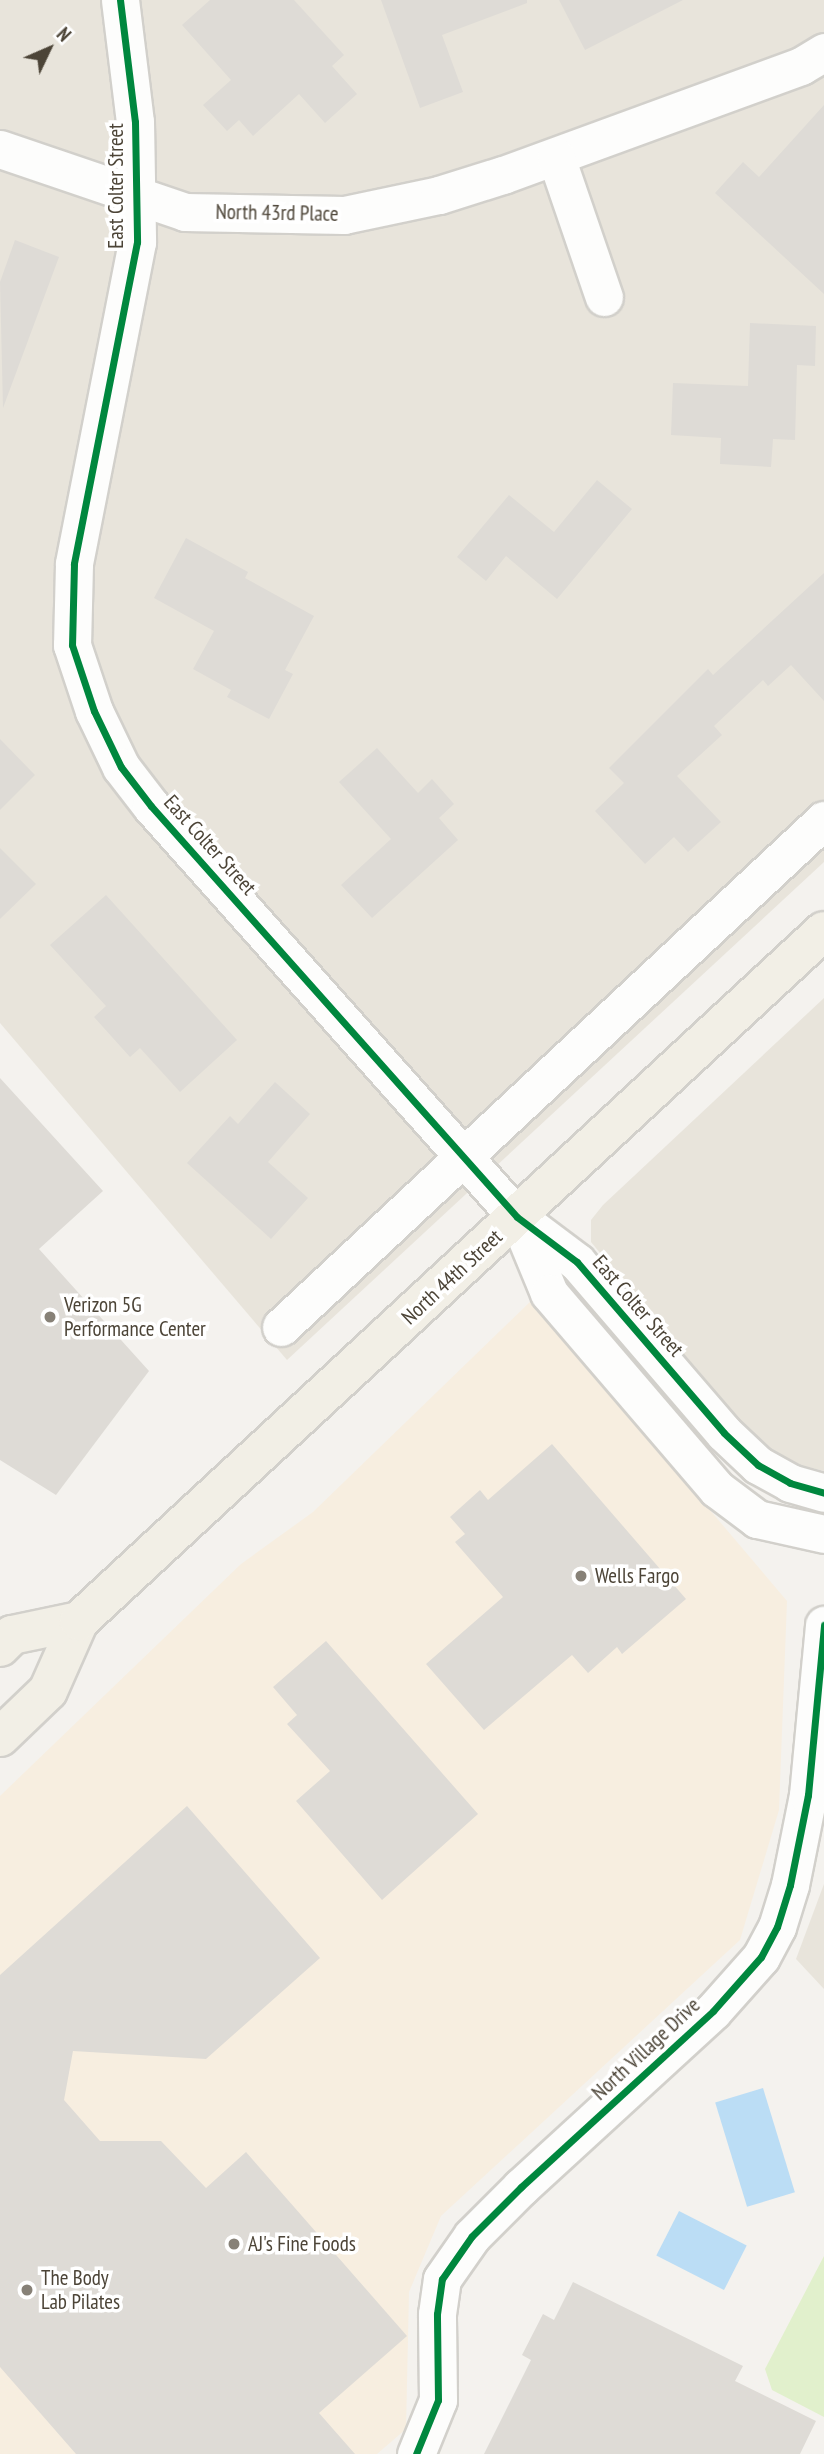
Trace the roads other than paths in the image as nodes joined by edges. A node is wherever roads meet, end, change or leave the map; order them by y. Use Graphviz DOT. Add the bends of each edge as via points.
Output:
graph roads {
  1 [pos="120,0"];
  2 [pos="824,52"];
  3 [pos="0,149"];
  4 [pos="556,157"];
  5 [pos="135,194"];
  6 [pos="604,297"];
  7 [pos="824,820"];
  8 [pos="824,931"];
  9 [pos="463,1156"];
  10 [pos="517,1217"];
  11 [pos="281,1327"];
  12 [pos="824,1493"];
  13 [pos="824,1534"];
  14 [pos="79,1621"];
  15 [pos="824,1625"];
  16 [pos="0,1647"];
  17 [pos="0,1737"];
  18 [pos="416,2454"];
  1 -- 5 [label="street, East Colter Street" via="135,122"];
  2 -- 4 [label="street, North 43rd Place" via="801,66"];
  3 -- 5 [label="street, North 43rd Place"];
  4 -- 5 [label="street, North 43rd Place" via="439,195 344,215 185,212"];
  4 -- 6 [label="street"];
  5 -- 9 [label="street, East Colter Street" via="137,242 74,564 72,645 94,711 121,767 151,806"];
  7 -- 9 [label="street"];
  8 -- 10 [label="main road, North 44th Street"];
  9 -- 10 [label="street, East Colter Street"];
  9 -- 11 [label="street"];
  10 -- 12 [label="street, East Colter Street" via="577,1262 724,1433 758,1465 790,1483"];
  10 -- 13 [label="street, East Colter Street" via="549,1293 717,1489 757,1519"];
  10 -- 14 [label="main road, North 44th Street"];
  14 -- 16 [label="main road" via="12,1635"];
  14 -- 17 [label="main road, North 44th Street" via="48,1691"];
  15 -- 18 [label="street, North Village Drive" via="807,1795 790,1885 772,1937 761,1957 713,2011 521,2187 472,2236 442,2279 437,2314 438,2400"];
}
